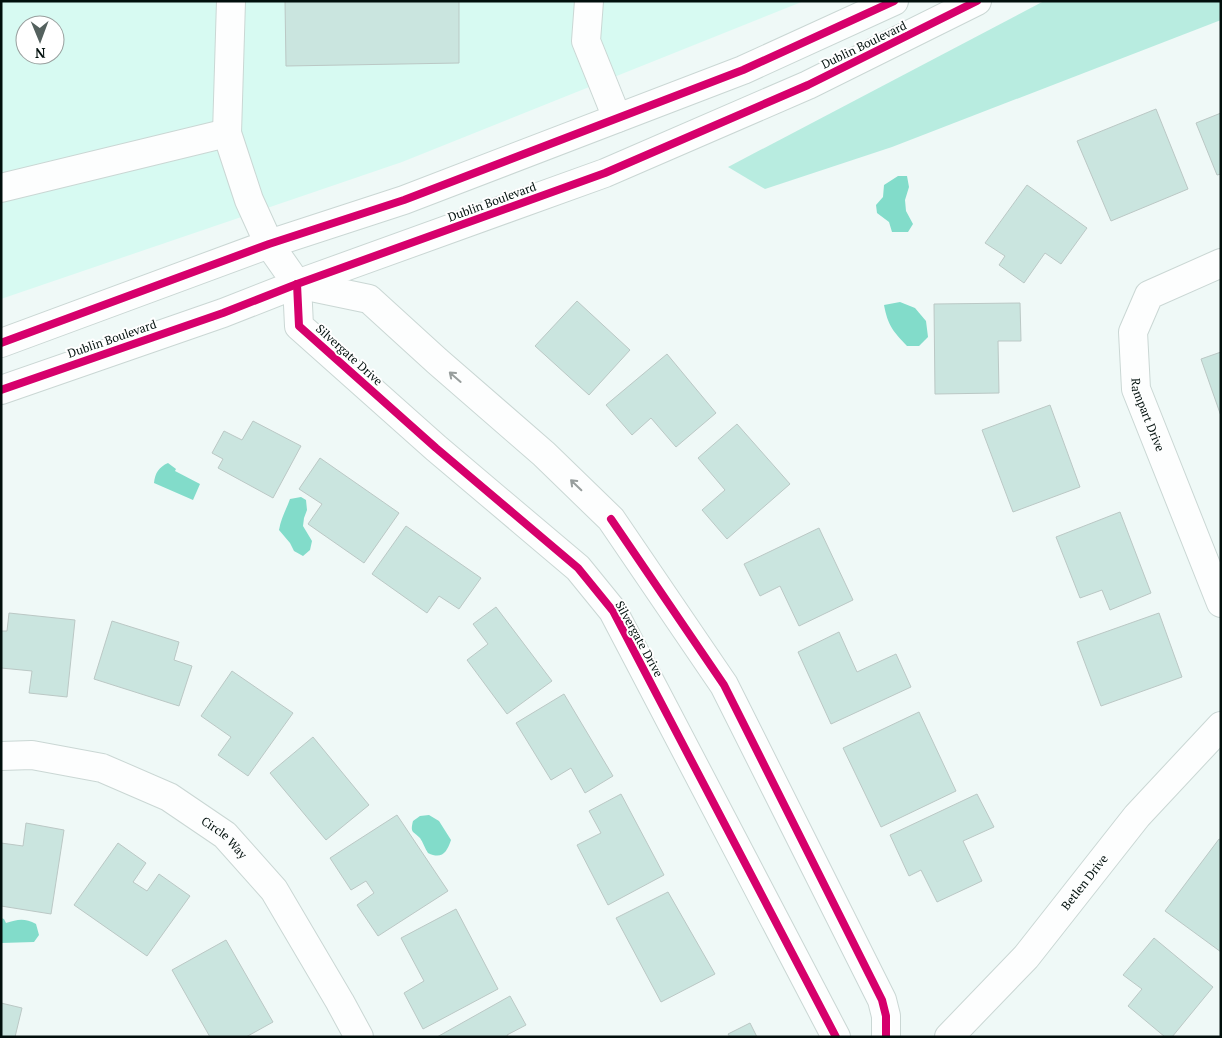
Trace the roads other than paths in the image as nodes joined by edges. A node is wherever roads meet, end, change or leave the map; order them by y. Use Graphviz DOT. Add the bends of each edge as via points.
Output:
graph roads {
  1 [pos="231,1"];
  2 [pos="589,1"];
  3 [pos="894,1"];
  4 [pos="977,1"];
  5 [pos="617,118"];
  6 [pos="227,134"];
  7 [pos="1,188"];
  8 [pos="269,244"];
  9 [pos="1221,263"];
  10 [pos="297,284"];
  11 [pos="1,343"];
  12 [pos="1,390"];
  13 [pos="1221,603"];
  14 [pos="1221,726"];
  15 [pos="1,756"];
  16 [pos="359,1037"];
  17 [pos="836,1037"];
  18 [pos="886,1037"];
  19 [pos="949,1037"];
  1 -- 6 [label="street"];
  2 -- 5 [label="street" via="586,40"];
  3 -- 5 [label="street" via="743,70"];
  4 -- 10 [label="street, Dublin Boulevard" via="808,85 605,173"];
  5 -- 8 [label="street" via="404,200"];
  6 -- 7 [label="street"];
  6 -- 8 [label="street" via="249,200"];
  8 -- 10 [label="street"];
  8 -- 11 [label="street"];
  9 -- 13 [label="street, Rampart Drive" via="1149,295 1133,332 1136,390"];
  10 -- 12 [label="street, Dublin Boulevard"];
  10 -- 17 [label="street, Silvergate Drive" via="299,326 578,568 613,611"];
  18 -- 10 [label="street, one-way" via="882,1000 724,685 611,519 544,454 369,299"];
  14 -- 19 [label="street, Betlen Drive" via="1136,816 1026,957"];
  15 -- 16 [label="street, Circle Way" via="32,755 102,768 169,797 224,835 274,890"];
}
